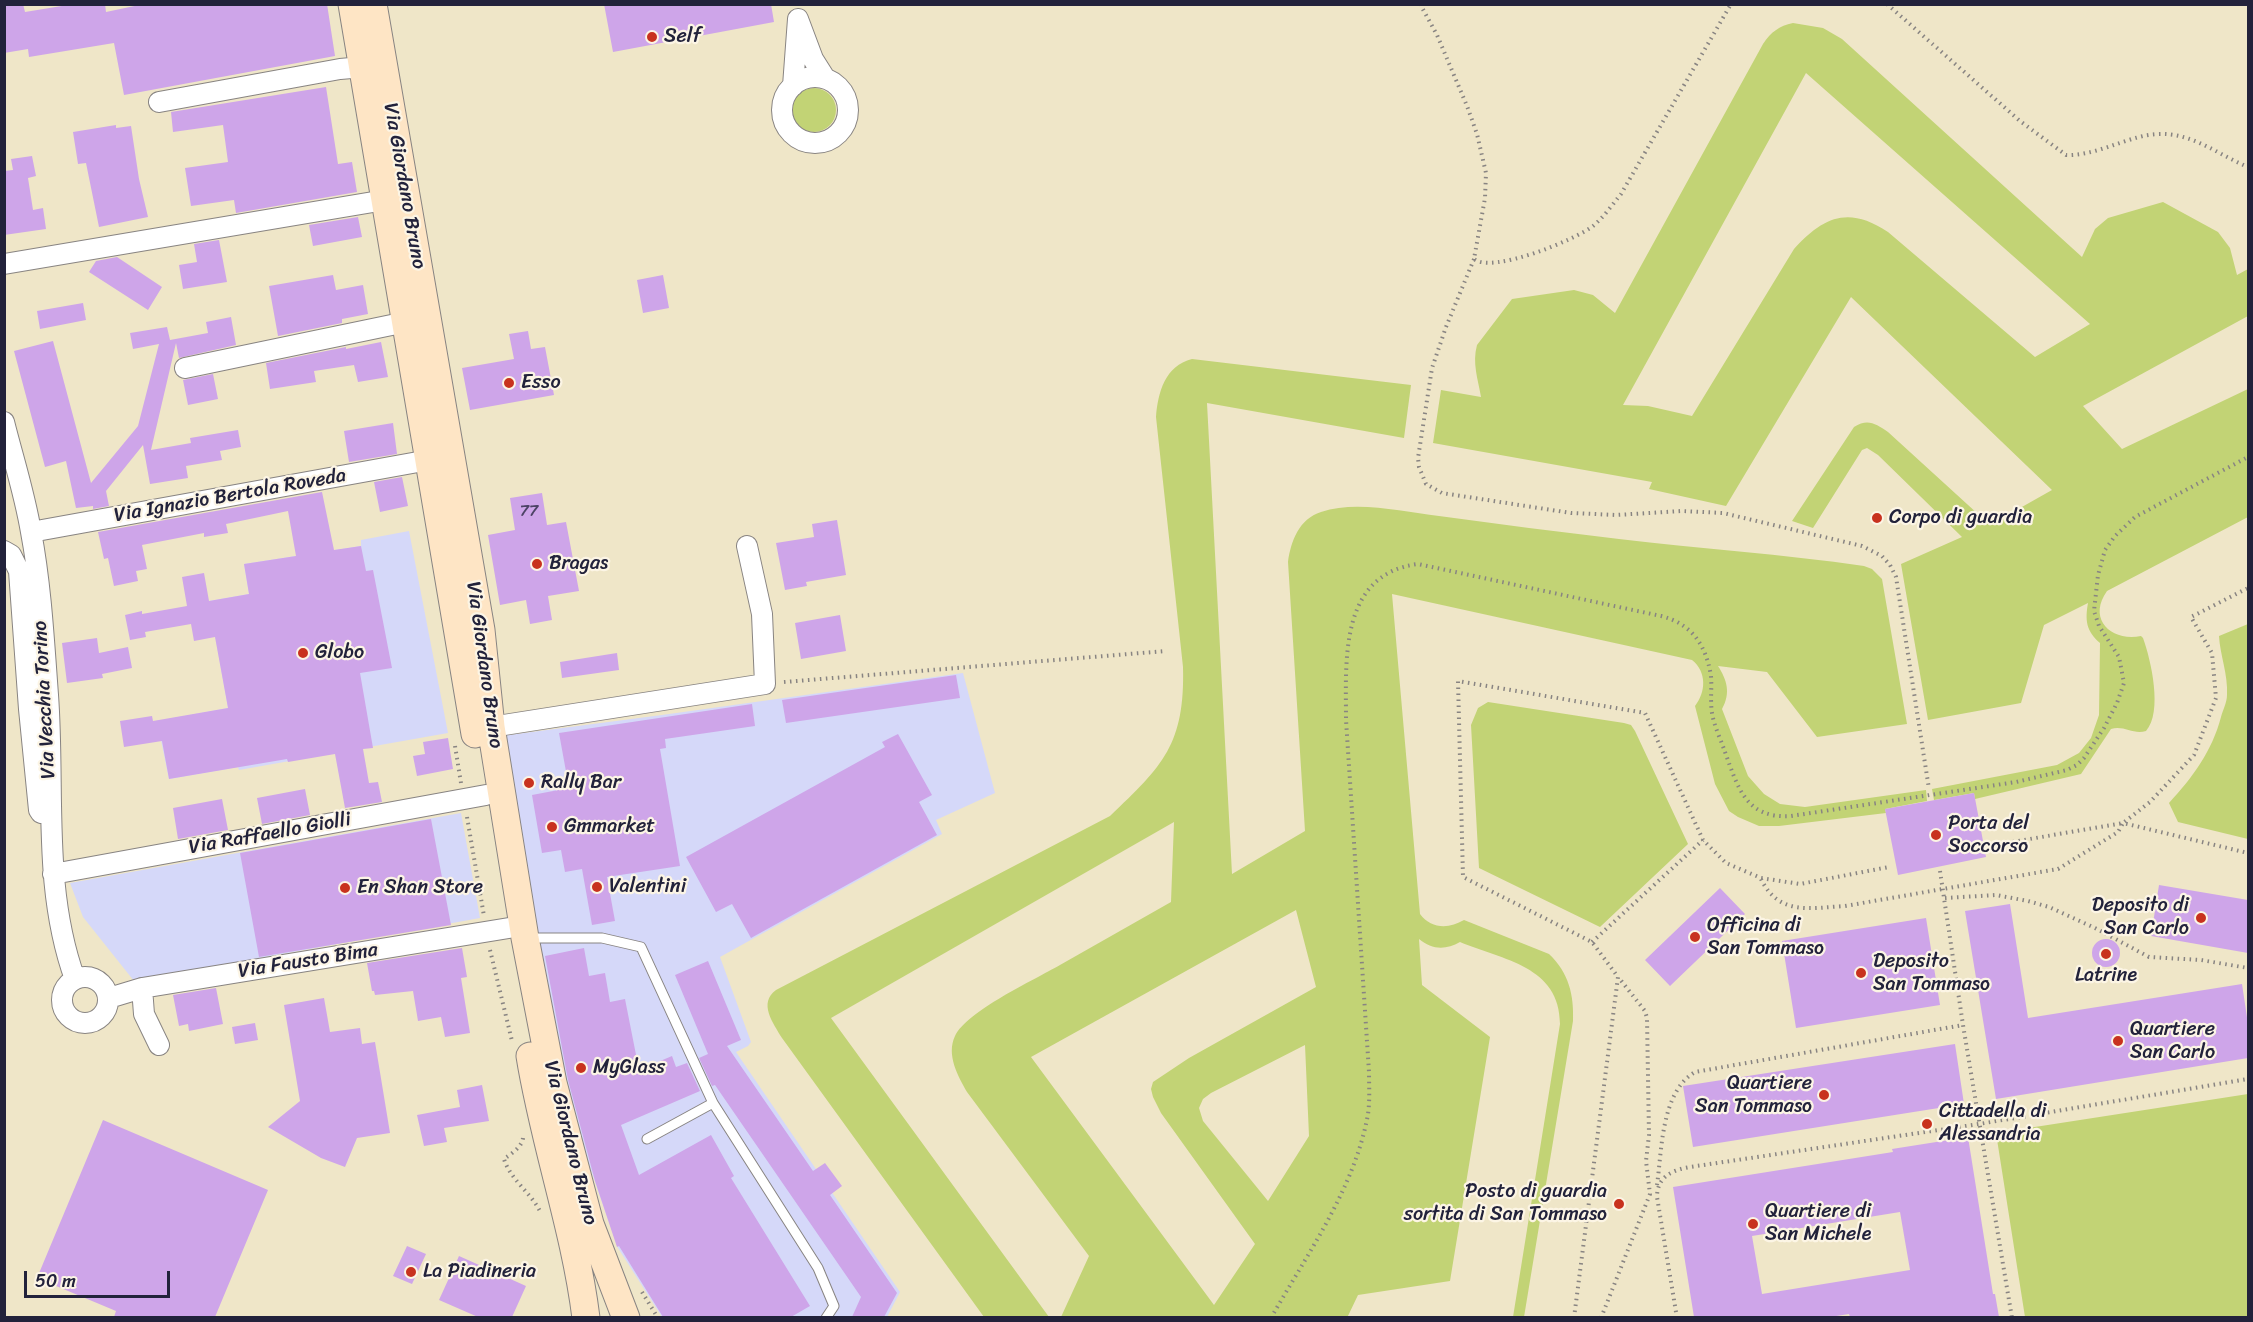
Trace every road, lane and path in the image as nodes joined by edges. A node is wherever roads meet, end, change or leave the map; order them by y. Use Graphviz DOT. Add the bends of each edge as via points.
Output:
graph roads {
  1 [pos="352,4"];
  2 [pos="373,4"];
  3 [pos="1420,4"];
  4 [pos="1731,4"];
  5 [pos="1887,4"];
  6 [pos="797,12"];
  7 [pos="363,67"];
  8 [pos="825,78"];
  9 [pos="793,86"];
  10 [pos="159,102"];
  11 [pos="2248,168"];
  12 [pos="385,200"];
  13 [pos="1474,259"];
  14 [pos="4,264"];
  15 [pos="406,322"];
  16 [pos="185,368"];
  17 [pos="4,422"];
  18 [pos="2248,457"];
  19 [pos="429,460"];
  20 [pos="31,532"];
  21 [pos="747,546"];
  22 [pos="4,551"];
  23 [pos="2248,588"];
  24 [pos="1166,651"];
  25 [pos="765,684"];
  26 [pos="491,727"];
  27 [pos="1929,789"];
  28 [pos="486,795"];
  29 [pos="2123,823"];
  30 [pos="50,825"];
  31 [pos="1703,840"];
  32 [pos="1989,846"];
  33 [pos="2248,854"];
  34 [pos="1889,867"];
  35 [pos="1940,870"];
  36 [pos="53,873"];
  37 [pos="1761,878"];
  38 [pos="1943,888"];
  39 [pos="1945,898"];
  40 [pos="517,933"];
  41 [pos="1592,942"];
  42 [pos="2248,968"];
  43 [pos="1618,977"];
  44 [pos="75,979"];
  45 [pos="142,988"];
  46 [pos="109,998"];
  47 [pos="1963,1025"];
  48 [pos="159,1045"];
  49 [pos="2248,1078"];
  50 [pos="713,1102"];
  51 [pos="1979,1124"];
  52 [pos="647,1139"];
  53 [pos="1650,1194"];
  54 [pos="1657,1197"];
  55 [pos="586,1317"];
  56 [pos="626,1317"];
  57 [pos="826,1317"];
  58 [pos="1271,1317"];
  59 [pos="1574,1317"];
  60 [pos="1601,1317"];
  61 [pos="1677,1317"];
  62 [pos="2012,1317"];
  1 -- 7 [label="main road, Via Giordano Bruno"];
  2 -- 26 [label="main road, Via Giordano Bruno" via="481,630"];
  3 -- 13 [label="path" via="1467,106 1486,173"];
  4 -- 13 [label="path" via="1621,194 1593,226 1536,252 1494,263 1478,263"];
  5 -- 11 [label="path" via="2020,121 2066,154 2141,136 2174,134 2192,138"];
  6 -- 8 [label="street" via="813,59"];
  6 -- 9 [label="street"];
  7 -- 10 [label="street"];
  7 -- 12 [label="main road, Via Giordano Bruno"];
  8 -- 9 [label="street" via="813,77"];
  8 -- 9 [label="street" via="842,90 848,110 843,129 826,141 806,142 788,128 782,106"];
  12 -- 14 [label="street"];
  12 -- 15 [label="main road, Via Giordano Bruno"];
  13 -- 27 [label="path" via="1446,327 1428,388 1419,467 1426,484 1435,491 1484,501 1571,513 1723,513 1811,532 1880,554 1895,576"];
  15 -- 16 [label="street"];
  15 -- 19 [label="main road, Via Giordano Bruno"];
  17 -- 20 [label="street, Via Vecchia Torino"];
  18 -- 58 [label="path" via="2135,517 2105,550 2094,611 2119,657 2124,683 2104,728 2077,765 2016,782 1791,816 1762,813 1745,798 1712,715 1711,675 1704,651 1679,622 1418,564 1402,566 1378,580 1353,619 1346,665 1369,1102 1354,1159 1335,1205"];
  19 -- 20 [label="street, Via Ignazio Bertola Roveda"];
  19 -- 28 [label="main road, Via Giordano Bruno"];
  20 -- 30 [label="street, Via Vecchia Torino" via="48,697"];
  21 -- 25 [label="street" via="762,614"];
  22 -- 30 [label="street" via="11,555 19,571 37,800"];
  23 -- 29 [label="path" via="2191,617 2212,653 2216,698 2194,756 2150,802"];
  24 -- 25 [label="path"];
  25 -- 26 [label="street"];
  26 -- 40 [label="main road, Via Giordano Bruno"];
  28 -- 36 [label="street, Via Raffaello Giolli"];
  28 -- 40 [label="main road, Via Giordano Bruno"];
  29 -- 32 [label="path"];
  29 -- 33 [label="path"];
  29 -- 38 [label="path" via="2118,832 2061,868"];
  30 -- 36 [label="street, Via Vecchia Torino"];
  31 -- 37 [label="path" via="1726,863"];
  31 -- 41 [label="path"];
  31 -- 41 [label="path" via="1645,713 1458,681 1463,876"];
  34 -- 37 [label="path" via="1800,884"];
  35 -- 38 [label="path"];
  36 -- 44 [label="street, Via Vecchia Torino" via="65,952"];
  37 -- 38 [label="path" via="1778,901 1813,908"];
  38 -- 39 [label="path"];
  39 -- 42 [label="path" via="1996,895 2028,901 2095,927 2149,957"];
  39 -- 47 [label="path"];
  40 -- 45 [label="street, Via Fausto Bima"];
  40 -- 50 [label="lane" via="602,938 641,947"];
  40 -- 55 [label="main road, Via Giordano Bruno" via="537,1100 582,1282"];
  40 -- 56 [label="main road, Via Giordano Bruno" via="590,1224"];
  41 -- 43 [label="path"];
  43 -- 53 [label="path" via="1647,1017 1646,1161"];
  43 -- 59 [label="path"];
  44 -- 46 [label="street" via="97,980"];
  44 -- 46 [label="street" via="64,989 62,1004 75,1021 88,1024 100,1018"];
  45 -- 46 [label="street, Via Fausto Bima"];
  45 -- 48 [label="street" via="144,1014"];
  47 -- 51 [label="path"];
  47 -- 54 [label="path" via="1691,1075 1680,1085 1671,1103"];
  49 -- 51 [label="path"];
  50 -- 52 [label="lane"];
  50 -- 57 [label="lane" via="818,1268 834,1306"];
  51 -- 54 [label="path" via="1681,1169 1662,1180"];
  51 -- 62 [label="path"];
  53 -- 54 [label="path"];
  53 -- 60 [label="path"];
  54 -- 61 [label="path"];
}
